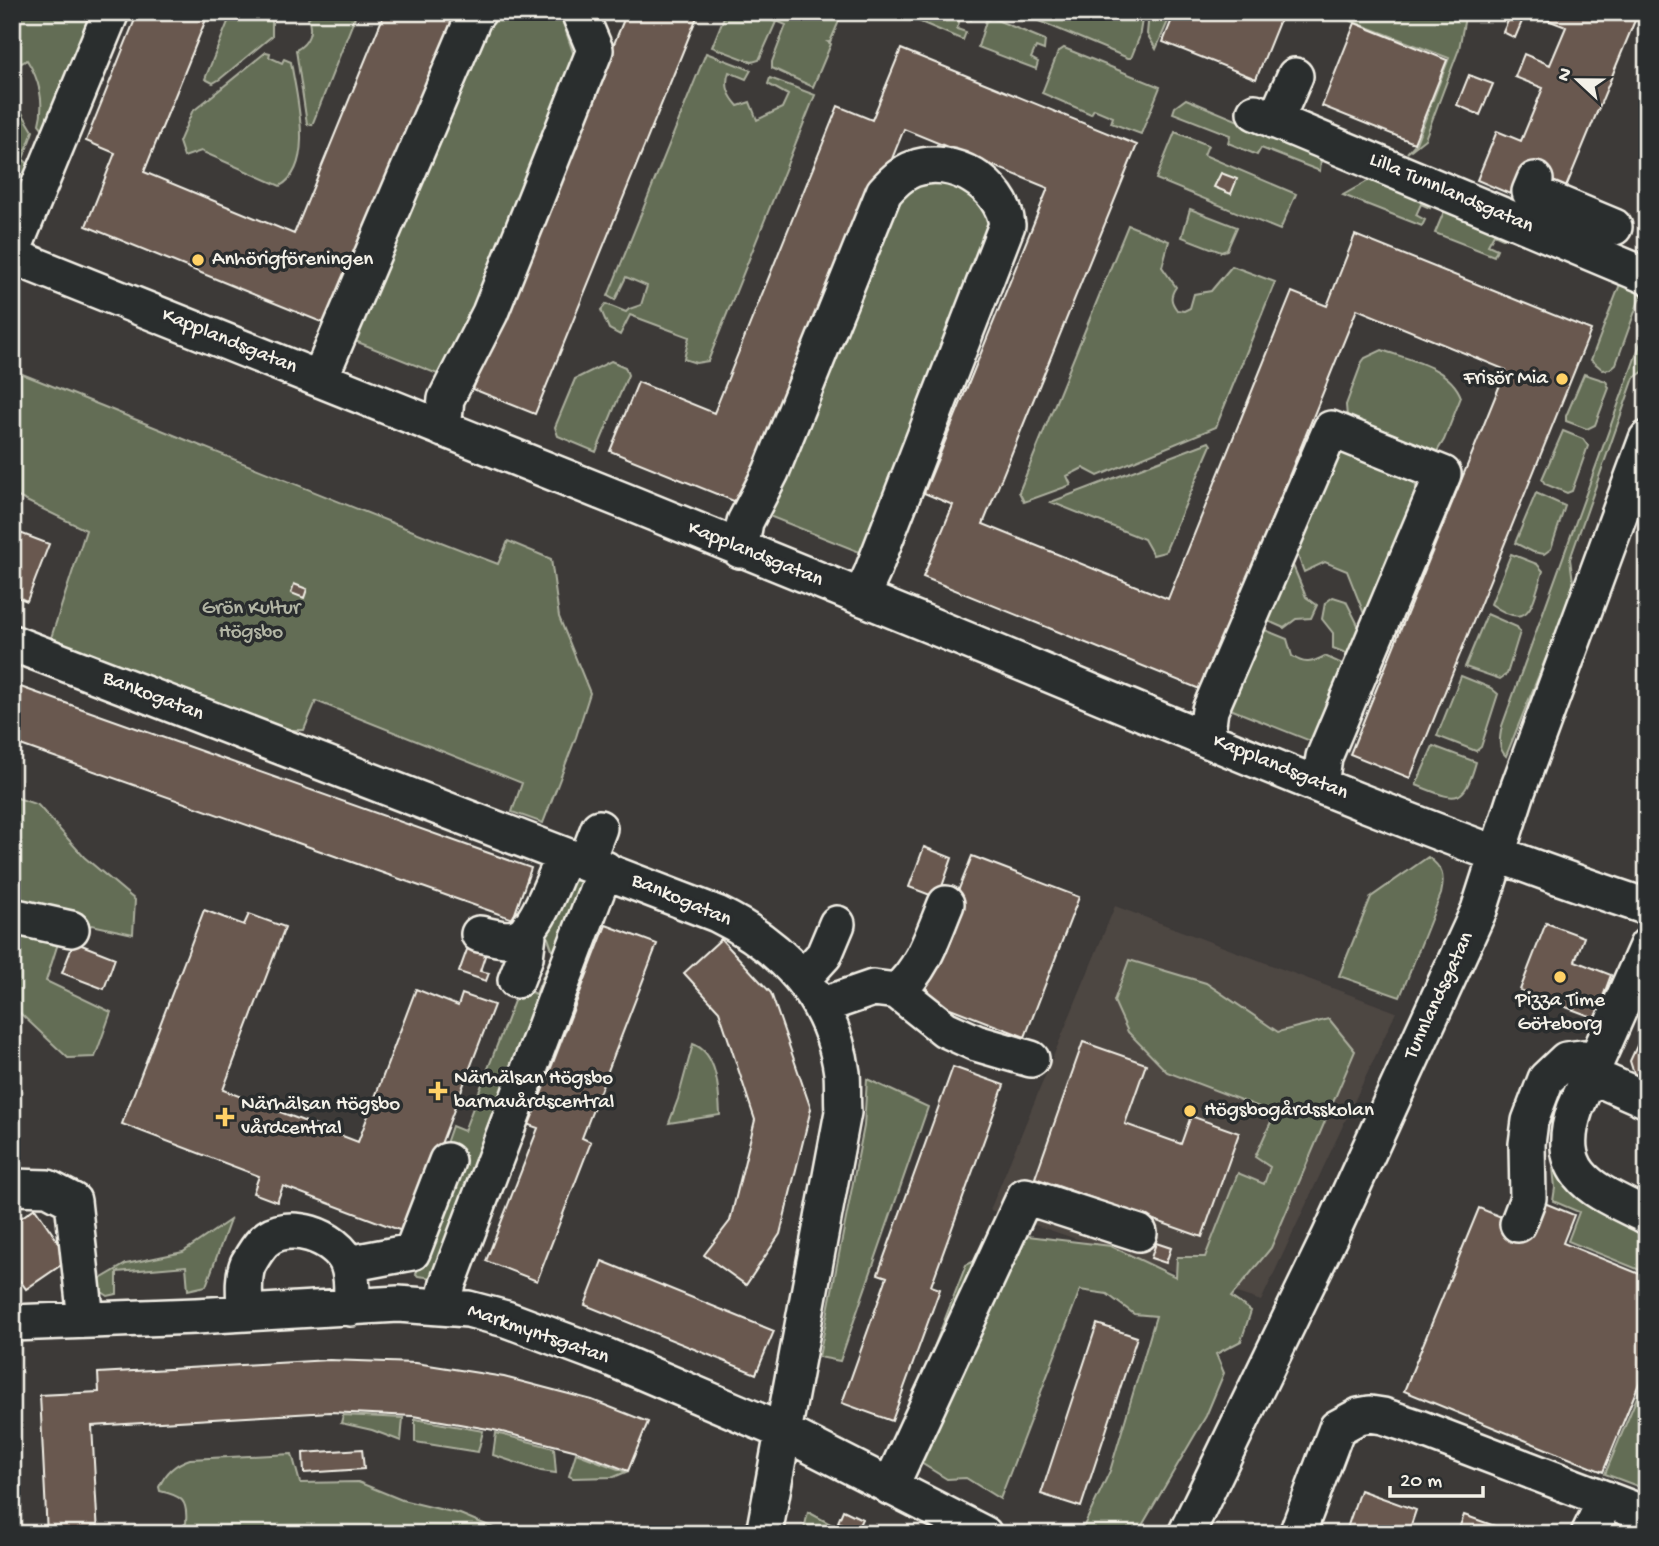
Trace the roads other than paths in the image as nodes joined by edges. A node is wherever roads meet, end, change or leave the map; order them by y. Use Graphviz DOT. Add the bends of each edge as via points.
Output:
graph roads {
  1 [pos="111,12"];
  2 [pos="478,12"];
  3 [pos="579,12"];
  4 [pos="1295,76"];
  5 [pos="1535,180"];
  6 [pos="1614,227"];
  7 [pos="12,254"];
  8 [pos="1647,276"];
  9 [pos="320,378"];
  10 [pos="443,429"];
  11 [pos="1647,439"];
  12 [pos="740,550"];
  13 [pos="860,597"];
  14 [pos="12,643"];
  15 [pos="1206,739"];
  16 [pos="1320,785"];
  17 [pos="599,828"];
  18 [pos="1497,855"];
  19 [pos="583,867"];
  20 [pos="946,904"];
  21 [pos="1647,906"];
  22 [pos="12,916"];
  23 [pos="837,924"];
  24 [pos="529,927"];
  25 [pos="71,929"];
  26 [pos="479,934"];
  27 [pos="1647,946"];
  28 [pos="516,980"];
  29 [pos="897,991"];
  30 [pos="812,992"];
  31 [pos="1031,1059"];
  32 [pos="1593,1068"];
  33 [pos="1647,1100"];
  34 [pos="447,1161"];
  35 [pos="12,1187"];
  36 [pos="1647,1216"];
  37 [pos="1518,1224"];
  38 [pos="1139,1233"];
  39 [pos="348,1264"];
  40 [pos="443,1306"];
  41 [pos="351,1308"];
  42 [pos="245,1313"];
  43 [pos="86,1320"];
  44 [pos="12,1322"];
  45 [pos="784,1432"];
  46 [pos="890,1487"];
  47 [pos="1606,1499"];
  48 [pos="1647,1515"];
  49 [pos="764,1534"];
  50 [pos="984,1534"];
  51 [pos="1186,1534"];
  52 [pos="1297,1534"];
  53 [pos="1589,1534"];
  1 -- 7 [label="street"];
  2 -- 9 [label="street"];
  3 -- 10 [label="street" via="595,50 490,313 446,399"];
  4 -- 8 [label="street, Lilla Tunnlandsgatan" via="1265,117 1436,174"];
  5 -- 6 [label="street" via="1530,192"];
  7 -- 9 [label="street, Kapplandsgatan"];
  9 -- 10 [label="street, Kapplandsgatan"];
  10 -- 12 [label="street, Kapplandsgatan"];
  11 -- 18 [label="street, Tunnlandsgatan"];
  12 -- 13 [label="street, Kapplandsgatan"];
  12 -- 13 [label="street" via="745,522 771,472 884,192 911,169 928,165 967,174 998,197 1007,225"];
  13 -- 15 [label="street, Kapplandsgatan"];
  14 -- 19 [label="street, Bankogatan"];
  15 -- 16 [label="street, Kapplandsgatan"];
  15 -- 16 [label="street" via="1210,710 1331,429 1443,474 1324,757"];
  16 -- 18 [label="street, Kapplandsgatan"];
  17 -- 19 [label="street"];
  18 -- 21 [label="street, Kapplandsgatan"];
  18 -- 51 [label="street, Tunnlandsgatan" via="1479,910"];
  19 -- 24 [label="street" via="543,905"];
  19 -- 30 [label="street, Bankogatan" via="730,920 777,952"];
  19 -- 40 [label="street"];
  20 -- 29 [label="street" via="912,978"];
  22 -- 25 [label="street"];
  23 -- 30 [label="street"];
  24 -- 26 [label="street" via="518,937 504,939"];
  24 -- 28 [label="street" via="526,957"];
  27 -- 32 [label="street"];
  29 -- 30 [label="street"];
  29 -- 31 [label="street" via="945,1029"];
  30 -- 45 [label="street, Bankogatan" via="832,1034 842,1074 843,1112"];
  32 -- 33 [label="street"];
  32 -- 36 [label="street" via="1567,1133 1574,1167 1590,1184"];
  32 -- 37 [label="street" via="1583,1058 1566,1060 1546,1079 1530,1121 1528,1198"];
  34 -- 39 [label="street" via="412,1252"];
  35 -- 43 [label="street" via="48,1188 73,1201"];
  38 -- 46 [label="street" via="1025,1196"];
  39 -- 41 [label="street"];
  39 -- 42 [label="street" via="323,1238 299,1232 264,1240 247,1266"];
  40 -- 41 [label="street, Markmyntsgatan"];
  40 -- 45 [label="street, Markmyntsgatan" via="506,1319"];
  41 -- 42 [label="street, Markmyntsgatan"];
  42 -- 43 [label="street, Markmyntsgatan"];
  43 -- 44 [label="street, Markmyntsgatan"];
  45 -- 46 [label="street, Markmyntsgatan"];
  45 -- 49 [label="street, Bankogatan"];
  46 -- 50 [label="street, Markmyntsgatan"];
  47 -- 48 [label="street"];
  47 -- 52 [label="street" via="1424,1414 1370,1414 1346,1421 1337,1429"];
  47 -- 53 [label="street"];
}
